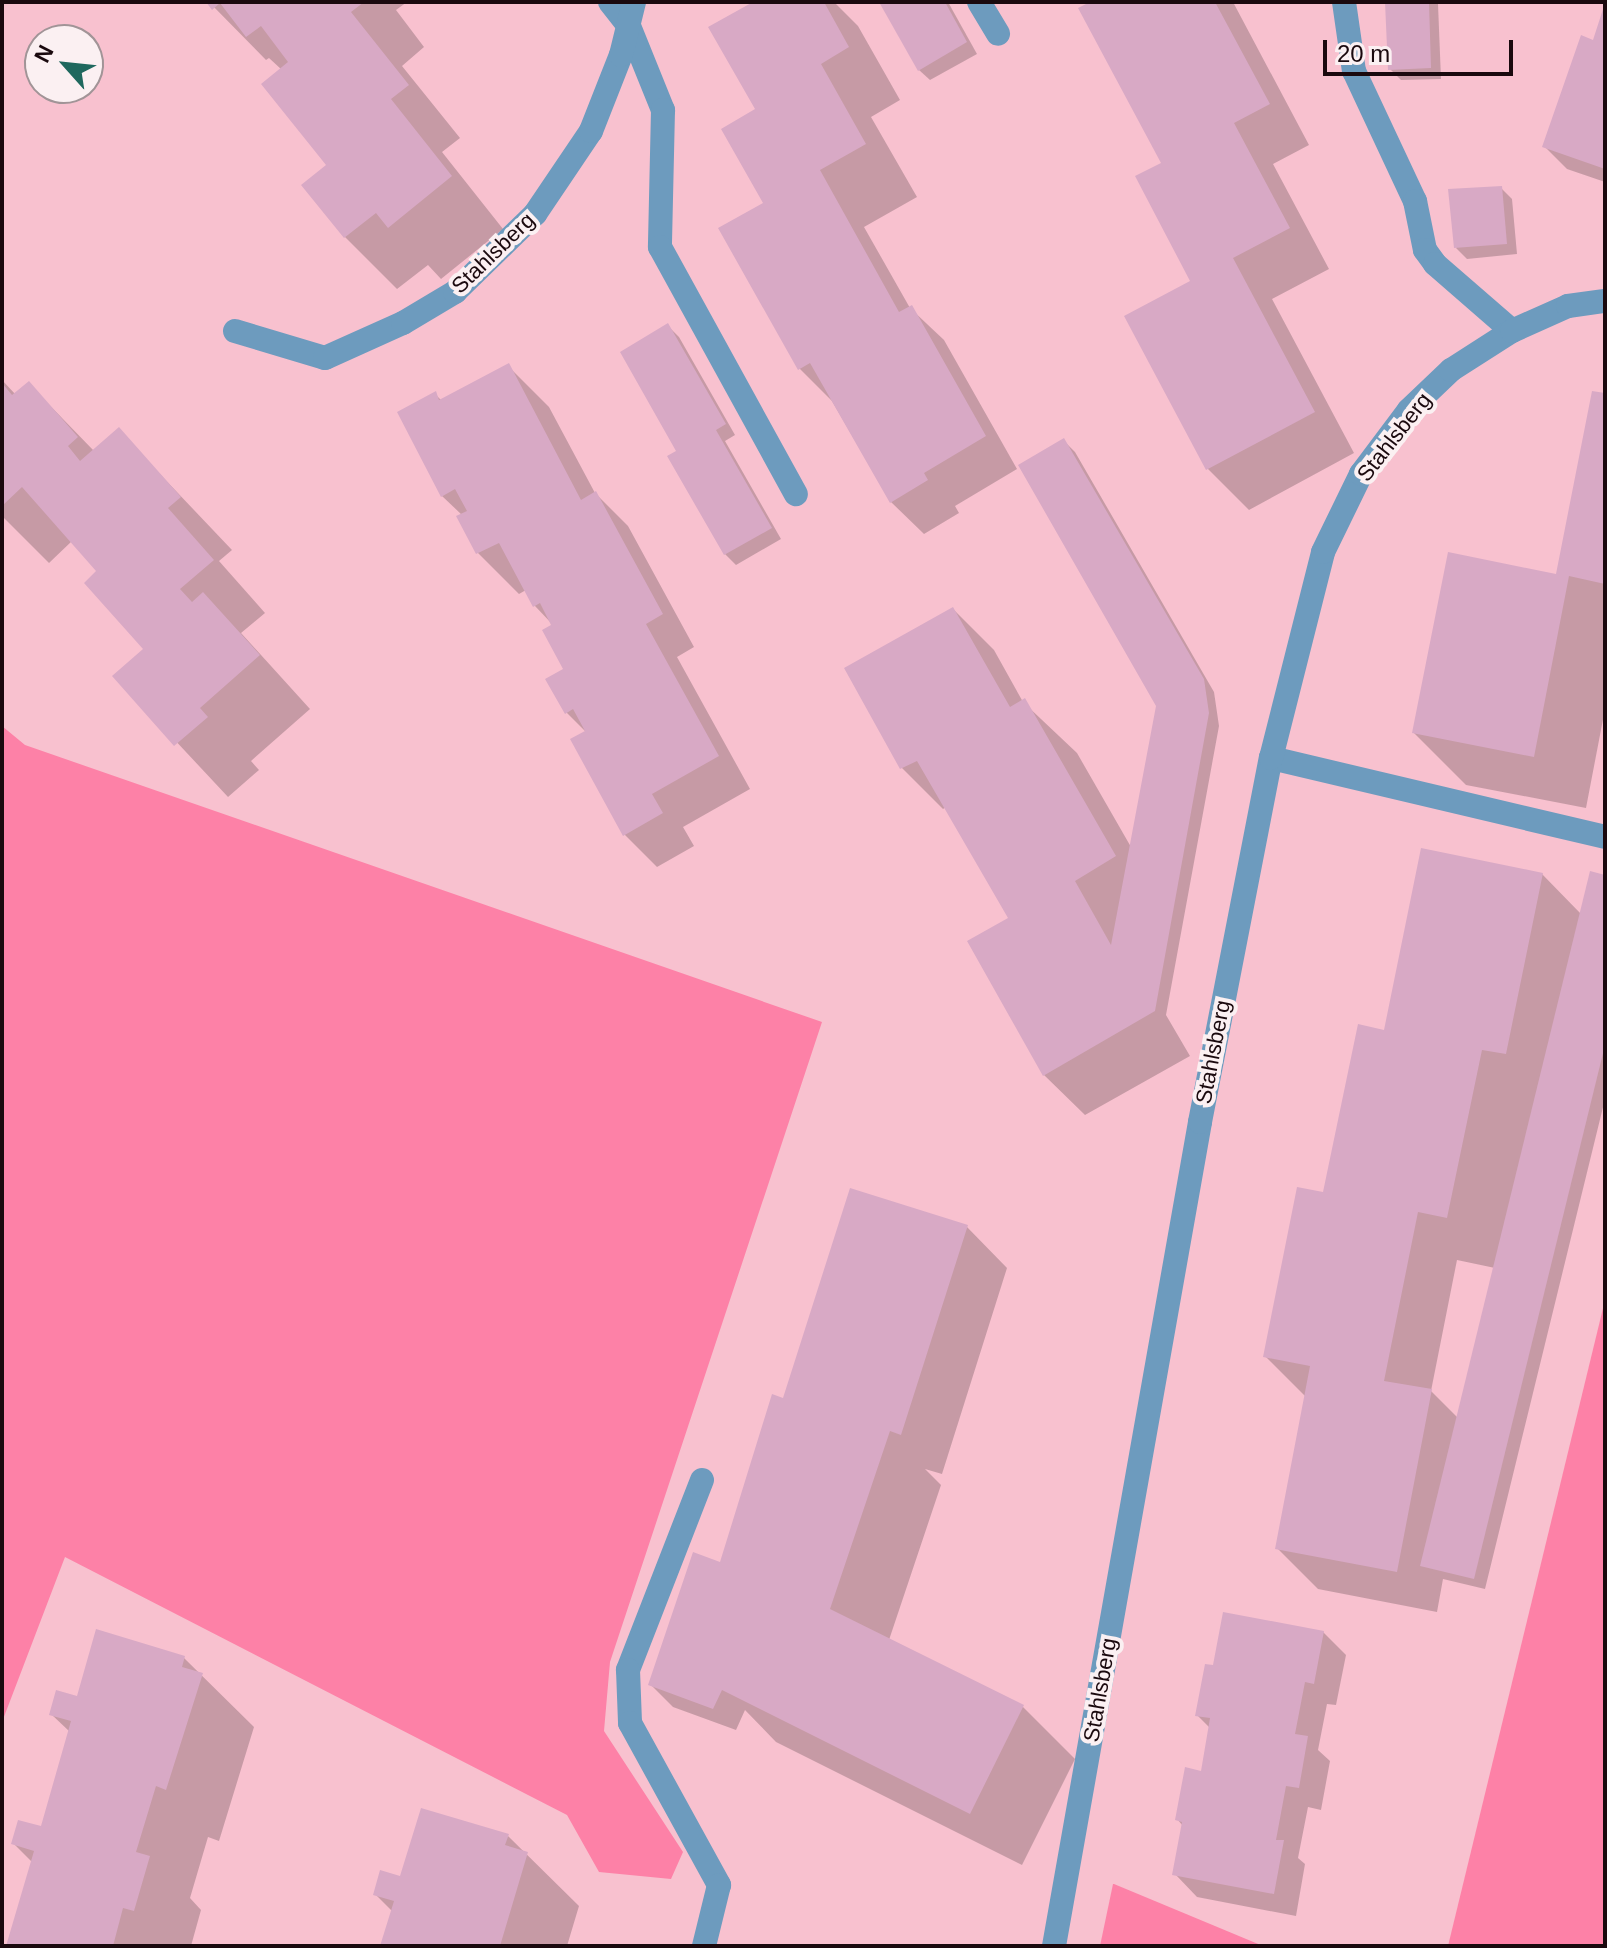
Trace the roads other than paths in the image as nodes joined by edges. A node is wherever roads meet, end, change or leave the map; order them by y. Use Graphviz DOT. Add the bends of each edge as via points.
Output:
graph roads {
  1 [pos="610,2"];
  2 [pos="634,2"];
  3 [pos="979,2"];
  4 [pos="1344,2"];
  5 [pos="629,26"];
  6 [pos="998,34"];
  7 [pos="1605,301"];
  8 [pos="235,331"];
  9 [pos="1512,331"];
  10 [pos="796,494"];
  11 [pos="1271,758"];
  12 [pos="1605,837"];
  13 [pos="702,1480"];
  14 [pos="704,1946"];
  15 [pos="1054,1946"];
  1 -- 5 [label="street"];
  2 -- 5 [label="street, Stahlsberg"];
  3 -- 6 [label="street"];
  4 -- 9 [label="street" via="1354,71 1415,201 1425,250"];
  5 -- 8 [label="street, Stahlsberg" via="591,131 535,214 455,292 403,323 325,358"];
  5 -- 10 [label="street" via="663,110 660,247"];
  7 -- 9 [label="street, Stahlsberg" via="1568,306"];
  9 -- 11 [label="street, Stahlsberg" via="1451,370 1409,410 1361,474 1323,552"];
  11 -- 12 [label="street"];
  11 -- 15 [label="street, Stahlsberg" via="1200,1122"];
  13 -- 14 [label="street" via="628,1670 630,1723 719,1885"];
}
